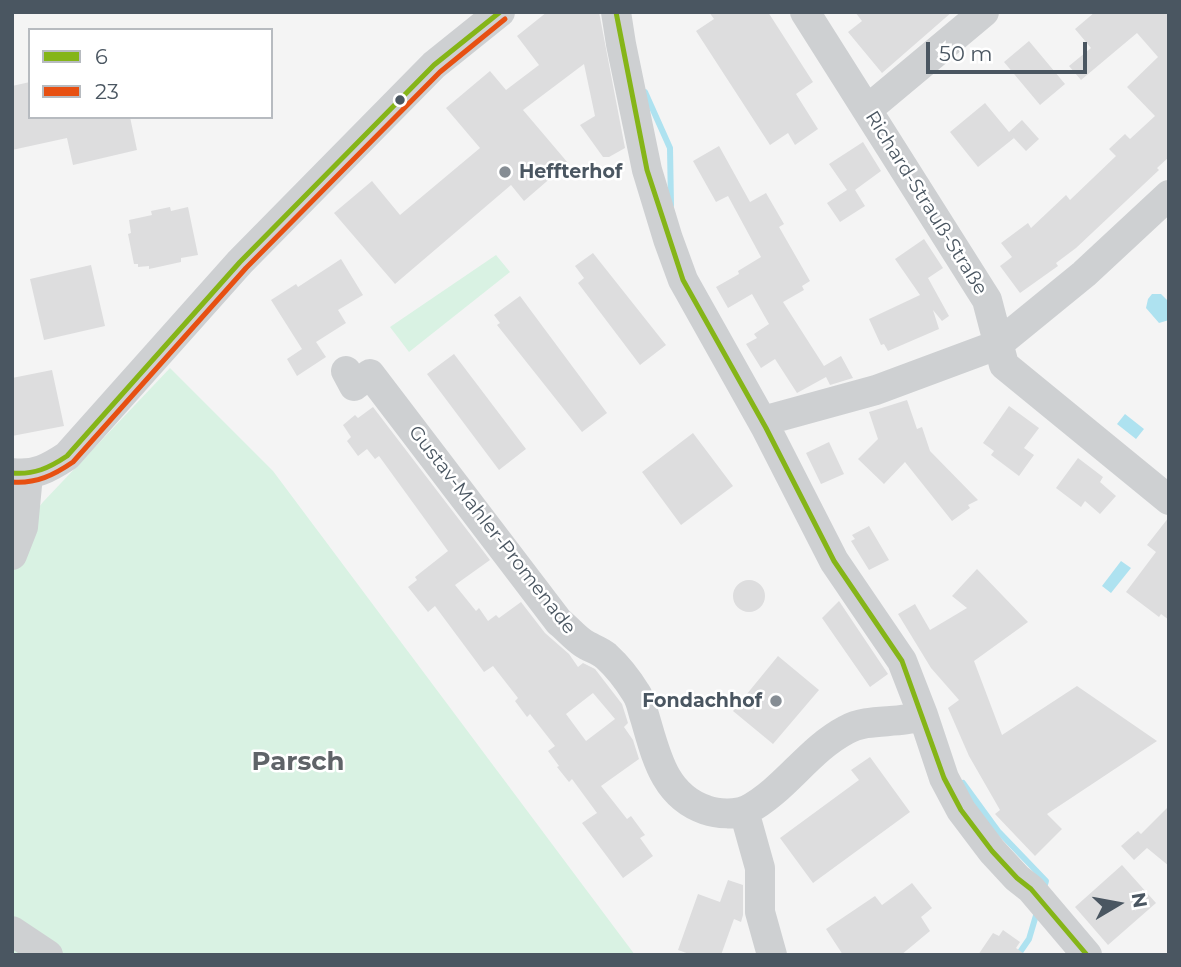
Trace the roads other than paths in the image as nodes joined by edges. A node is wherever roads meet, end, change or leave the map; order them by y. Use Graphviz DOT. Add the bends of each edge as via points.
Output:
graph roads {
  1 [pos="499,12"];
  2 [pos="616,12"];
  3 [pos="805,12"];
  4 [pos="984,12"];
  5 [pos="868,109"];
  6 [pos="1169,195"];
  7 [pos="997,345"];
  8 [pos="346,371"];
  9 [pos="774,419"];
  10 [pos="20,474"];
  11 [pos="1169,500"];
  12 [pos="12,555"];
  13 [pos="923,715"];
  14 [pos="744,811"];
  15 [pos="12,931"];
  16 [pos="48,955"];
  17 [pos="772,955"];
  18 [pos="1087,955"];
  1 -- 10 [label="street" via="433,65 240,262 67,456 48,469"];
  2 -- 9 [label="street" via="647,170 683,280"];
  3 -- 5 [label="street, Richard-Strauß-Straße"];
  4 -- 5 [label="street"];
  5 -- 7 [label="street, Richard-Strauß-Straße" via="987,300"];
  6 -- 7 [label="street" via="1084,274"];
  7 -- 9 [label="street" via="876,390"];
  7 -- 11 [label="street, Richard-Strauß-Straße" via="1004,365"];
  8 -- 14 [label="street, Gustav-Mahler-Promenade" via="354,386 370,374 559,622 582,643 604,653 616,667 638,695 663,774 679,794 694,806 715,813"];
  9 -- 13 [label="street" via="834,561 902,661"];
  10 -- 12 [label="street" via="23,527"];
  13 -- 14 [label="street" via="846,730"];
  13 -- 18 [label="street" via="944,778 961,810"];
  14 -- 17 [label="street" via="760,869 761,912"];
  15 -- 16 [label="street"];
}
